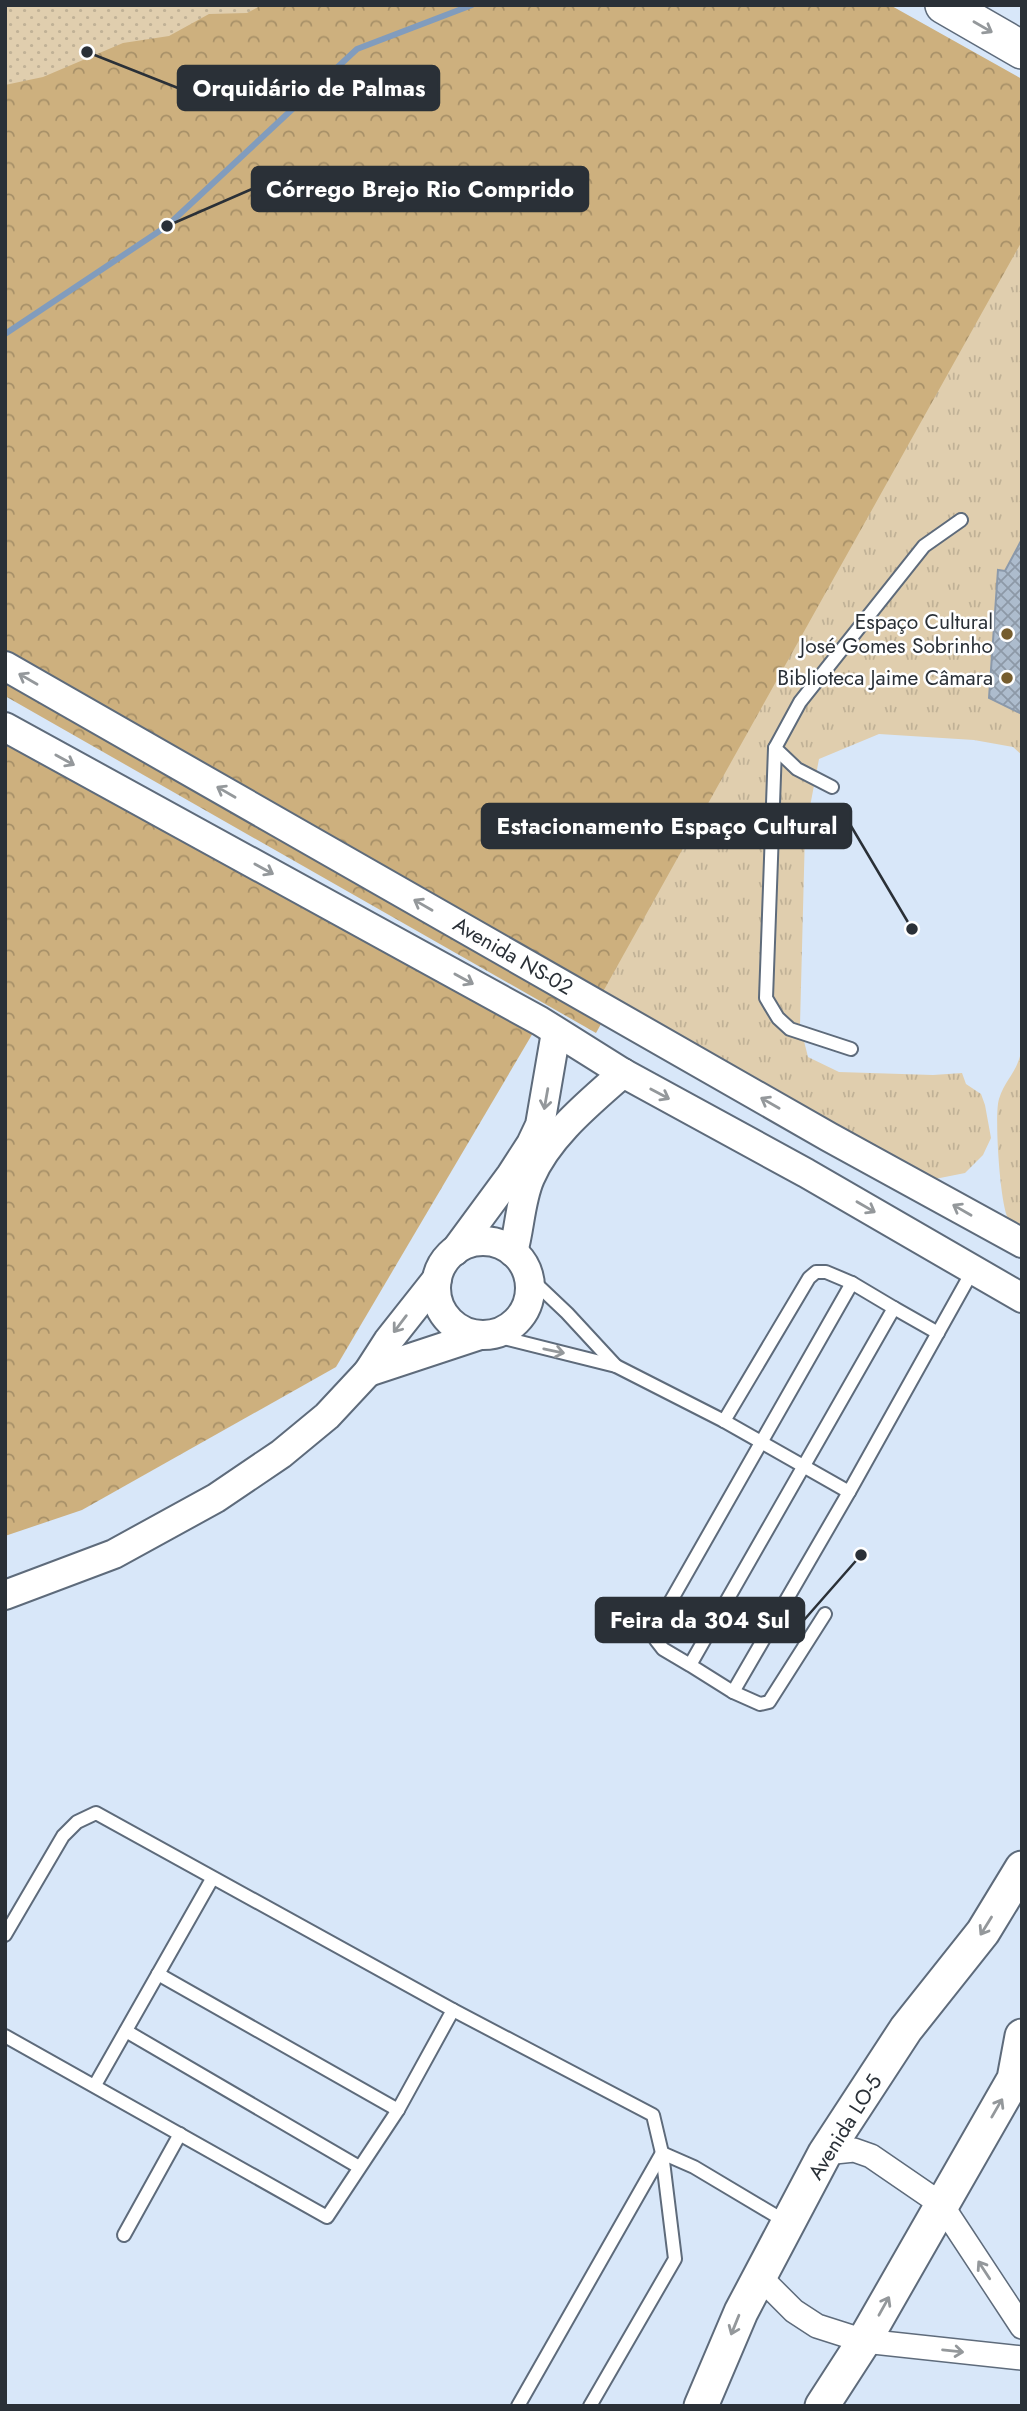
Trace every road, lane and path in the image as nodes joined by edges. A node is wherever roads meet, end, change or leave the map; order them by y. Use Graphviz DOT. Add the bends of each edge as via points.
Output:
graph roads {
  1 [pos="944,5"];
  2 [pos="1022,50"];
  3 [pos="961,520"];
  4 [pos="5,666"];
  5 [pos="5,727"];
  6 [pos="775,748"];
  7 [pos="832,787"];
  8 [pos="556,1032"];
  9 [pos="850,1049"];
  10 [pos="623,1073"];
  11 [pos="1022,1243"];
  12 [pos="455,1251"];
  13 [pos="513,1252"];
  14 [pos="974,1269"];
  15 [pos="529,1277"];
  16 [pos="437,1279"];
  17 [pos="852,1283"];
  18 [pos="1022,1298"];
  19 [pos="894,1308"];
  20 [pos="938,1333"];
  21 [pos="485,1335"];
  22 [pos="616,1366"];
  23 [pos="368,1372"];
  24 [pos="724,1421"];
  25 [pos="762,1443"];
  26 [pos="803,1465"];
  27 [pos="849,1492"];
  28 [pos="5,1595"];
  29 [pos="825,1614"];
  30 [pos="690,1665"];
  31 [pos="733,1692"];
  32 [pos="1022,1868"];
  33 [pos="212,1879"];
  34 [pos="5,1935"];
  35 [pos="158,1974"];
  36 [pos="453,2010"];
  37 [pos="126,2031"];
  38 [pos="5,2036"];
  39 [pos="1022,2036"];
  40 [pos="96,2085"];
  41 [pos="398,2110"];
  42 [pos="180,2133"];
  43 [pos="662,2153"];
  44 [pos="825,2153"];
  45 [pos="359,2167"];
  46 [pos="941,2204"];
  47 [pos="788,2223"];
  48 [pos="124,2235"];
  49 [pos="759,2276"];
  50 [pos="1022,2327"];
  51 [pos="864,2341"];
  52 [pos="1022,2358"];
  53 [pos="518,2406"];
  54 [pos="590,2406"];
  55 [pos="701,2406"];
  56 [pos="822,2406"];
  1 -- 2 [label="main road, one-way"];
  3 -- 6 [label="lane" via="924,546 800,702"];
  11 -- 4 [label="street, Avenida NS-02, one-way"];
  5 -- 8 [label="street, Avenida NS-02, one-way"];
  6 -- 7 [label="lane" via="797,769"];
  6 -- 9 [label="lane" via="766,998 790,1029"];
  8 -- 10 [label="street, Avenida NS-02"];
  8 -- 12 [label="street, one-way" via="536,1135"];
  10 -- 13 [label="street" via="561,1132 542,1157 526,1187"];
  10 -- 14 [label="street, Avenida NS-02, one-way"];
  12 -- 13 [label="street" via="491,1241"];
  12 -- 16 [label="street" via="443,1263"];
  13 -- 15 [label="street"];
  14 -- 18 [label="street, Avenida NS-02"];
  14 -- 20 [label="lane"];
  15 -- 21 [label="street" via="530,1292 519,1320"];
  15 -- 22 [label="lane"];
  16 -- 21 [label="street" via="437,1298 445,1316 459,1329"];
  16 -- 23 [label="street, one-way"];
  17 -- 19 [label="lane"];
  17 -- 24 [label="lane" via="826,1272 809,1278"];
  17 -- 25 [label="lane"];
  19 -- 20 [label="lane"];
  19 -- 26 [label="lane"];
  20 -- 27 [label="lane"];
  21 -- 22 [label="lane, one-way"];
  21 -- 23 [label="street"];
  22 -- 24 [label="lane"];
  23 -- 28 [label="street" via="327,1416 216,1499 114,1554"];
  24 -- 25 [label="lane"];
  25 -- 26 [label="lane"];
  25 -- 30 [label="lane" via="656,1627 656,1640 663,1649"];
  26 -- 27 [label="lane"];
  26 -- 30 [label="lane"];
  27 -- 31 [label="lane"];
  29 -- 31 [label="lane" via="769,1702 760,1704"];
  30 -- 31 [label="lane"];
  32 -- 44 [label="main road, Avenida LO-5, one-way" via="983,1932 906,2029"];
  33 -- 34 [label="lane" via="96,1813 63,1836"];
  33 -- 35 [label="lane"];
  33 -- 36 [label="lane"];
  35 -- 37 [label="lane"];
  35 -- 41 [label="lane"];
  36 -- 41 [label="lane"];
  36 -- 43 [label="lane" via="653,2115"];
  37 -- 40 [label="lane"];
  37 -- 45 [label="lane"];
  38 -- 40 [label="lane"];
  46 -- 39 [label="main road, one-way" via="1014,2079"];
  40 -- 42 [label="lane"];
  41 -- 45 [label="lane"];
  42 -- 45 [label="lane" via="327,2217"];
  42 -- 48 [label="lane"];
  43 -- 47 [label="lane"];
  43 -- 53 [label="lane"];
  43 -- 54 [label="lane" via="675,2259"];
  44 -- 46 [label="street" via="854,2150 871,2155"];
  44 -- 47 [label="main road, Avenida LO-5"];
  50 -- 46 [label="street, one-way"];
  51 -- 46 [label="main road, one-way"];
  47 -- 49 [label="main road, Avenida LO-5"];
  49 -- 51 [label="street" via="794,2311 817,2326"];
  49 -- 55 [label="main road, Avenida LO-5, one-way"];
  51 -- 52 [label="street, one-way"];
  51 -- 56 [label="main road"];
}
